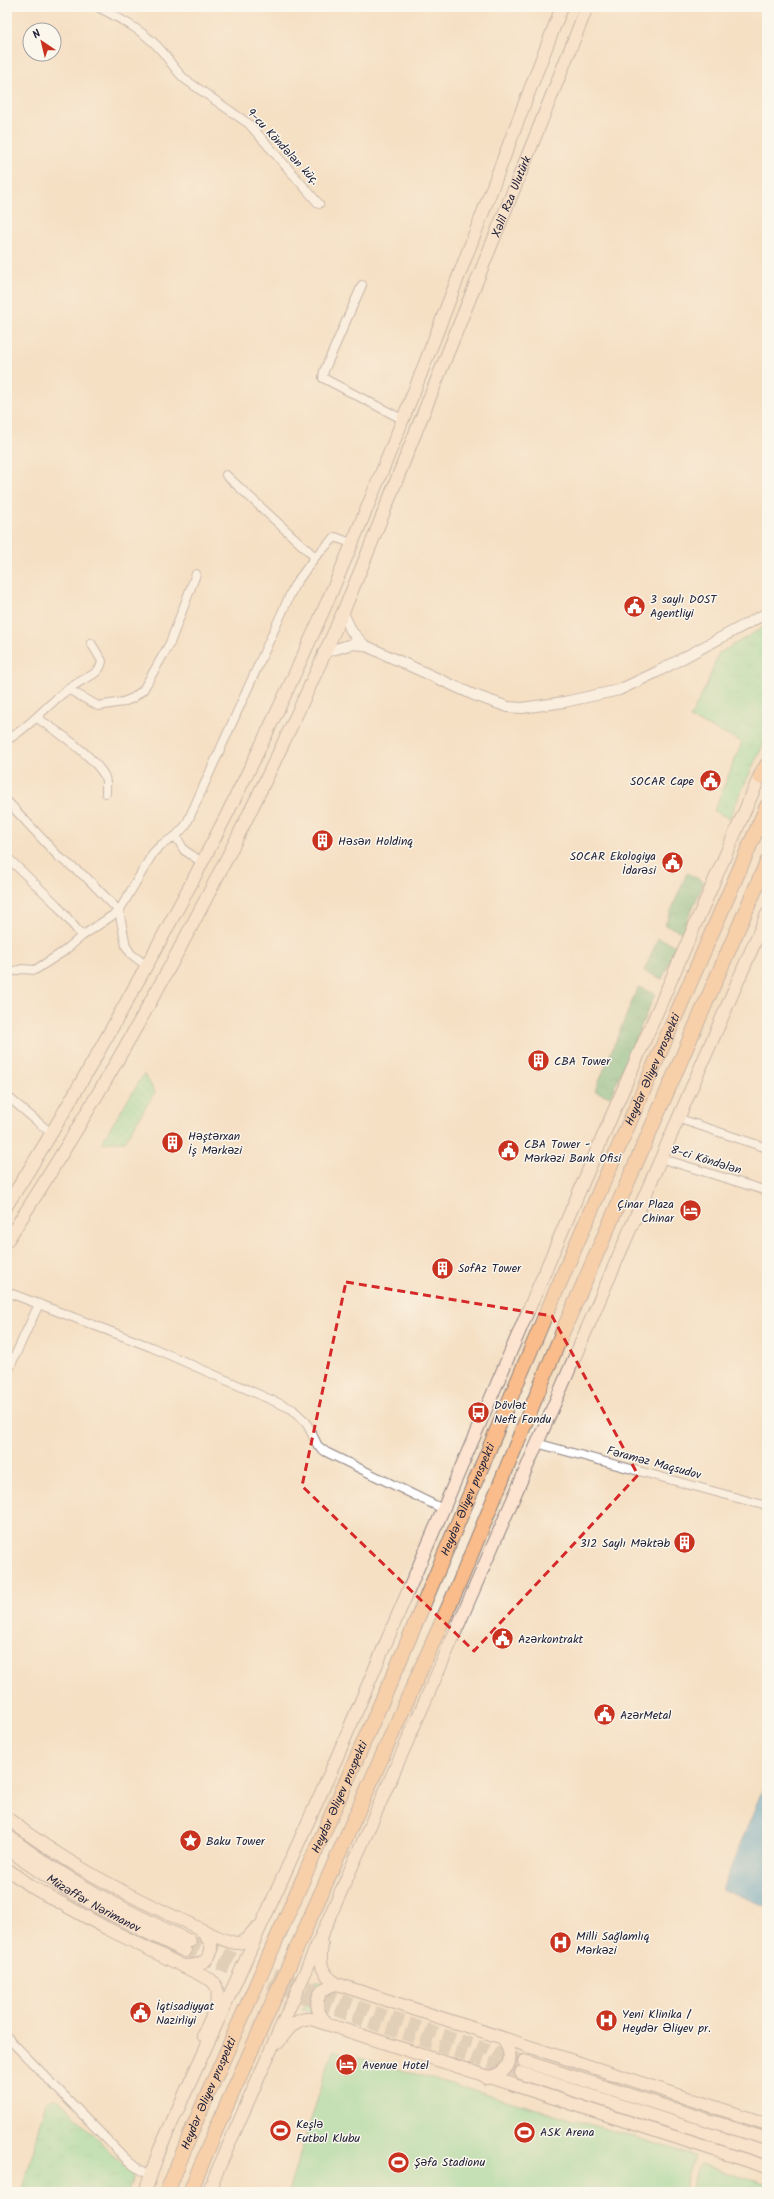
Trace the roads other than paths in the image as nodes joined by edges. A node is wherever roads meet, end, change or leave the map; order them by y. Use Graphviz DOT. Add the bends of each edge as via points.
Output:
graph roads {
  1 [pos="98,7"];
  2 [pos="562,7"];
  3 [pos="587,7"];
  4 [pos="319,204"];
  5 [pos="362,285"];
  6 [pos="418,380"];
  7 [pos="434,387"];
  8 [pos="402,419"];
  9 [pos="226,475"];
  10 [pos="351,544"];
  11 [pos="315,557"];
  12 [pos="196,574"];
  13 [pos="343,613"];
  14 [pos="767,613"];
  15 [pos="91,643"];
  16 [pos="364,645"];
  17 [pos="323,653"];
  18 [pos="68,689"];
  19 [pos="37,718"];
  20 [pos="274,719"];
  21 [pos="290,726"];
  22 [pos="7,740"];
  23 [pos="767,761"];
  24 [pos="763,771"];
  25 [pos="106,793"];
  26 [pos="7,801"];
  27 [pos="767,806"];
  28 [pos="176,836"];
  29 [pos="7,857"];
  30 [pos="767,862"];
  31 [pos="202,863"];
  32 [pos="119,911"];
  33 [pos="767,914"];
  34 [pos="82,936"];
  35 [pos="147,966"];
  36 [pos="7,972"];
  37 [pos="7,1096"];
  38 [pos="677,1118"];
  39 [pos="51,1133"];
  40 [pos="767,1148"];
  41 [pos="660,1158"];
  42 [pos="767,1191"];
  43 [pos="7,1205"];
  44 [pos="7,1241"];
  45 [pos="7,1292"];
  46 [pos="39,1304"];
  47 [pos="7,1374"];
  48 [pos="536,1443"];
  49 [pos="767,1506"];
  50 [pos="443,1509"];
  51 [pos="7,1818"];
  52 [pos="7,1835"];
  53 [pos="7,1848"];
  54 [pos="7,1869"];
  55 [pos="266,1914"];
  56 [pos="200,1928"];
  57 [pos="323,1932"];
  58 [pos="181,1966"];
  59 [pos="337,1984"];
  60 [pos="328,2024"];
  61 [pos="7,2037"];
  62 [pos="504,2040"];
  63 [pos="267,2056"];
  64 [pos="524,2061"];
  65 [pos="521,2073"];
  66 [pos="486,2078"];
  67 [pos="767,2124"];
  68 [pos="767,2139"];
  69 [pos="159,2151"];
  70 [pos="767,2152"];
  71 [pos="767,2167"];
  72 [pos="150,2175"];
  73 [pos="145,2192"];
  74 [pos="167,2192"];
  75 [pos="190,2192"];
  76 [pos="208,2192"];
  1 -- 4 [label="street, 9-cu Köndələn küç." via="138,29 161,50 181,76 249,124"];
  2 -- 6 [label="main road, Xəlil Rza Ulutürk"];
  3 -- 7 [label="main road, Xəlil Rza Ulutürk"];
  5 -- 8 [label="street" via="323,378"];
  6 -- 7 [label="main road"];
  6 -- 8 [label="main road, Xəlil Rza Ulutürk"];
  7 -- 13 [label="main road, Xəlil Rza Ulutürk"];
  8 -- 10 [label="main road, Xəlil Rza Ulutürk"];
  9 -- 11 [label="street"];
  10 -- 11 [label="street" via="335,537"];
  10 -- 20 [label="main road, Xəlil Rza Ulutürk"];
  11 -- 28 [label="street" via="294,586 186,825"];
  12 -- 18 [label="street" via="170,644 143,690 123,702 98,706"];
  13 -- 16 [label="street" via="352,632"];
  13 -- 17 [label="main road, Xəlil Rza Ulutürk"];
  14 -- 16 [label="street" via="619,690 522,708 508,707 474,695"];
  15 -- 18 [label="street" via="102,661 101,667"];
  16 -- 17 [label="street" via="352,644"];
  17 -- 21 [label="main road, Xəlil Rza Ulutürk"];
  18 -- 19 [label="street"];
  19 -- 22 [label="street"];
  19 -- 25 [label="street" via="60,733 97,767 106,781"];
  20 -- 21 [label="main road"];
  20 -- 31 [label="main road, Xəlil Rza Ulutürk"];
  21 -- 44 [label="main road, Xəlil Rza Ulutürk" via="196,916 131,1037 58,1161"];
  23 -- 24 [label="main road"];
  24 -- 50 [label="main road"];
  26 -- 32 [label="street" via="59,857 87,878"];
  27 -- 74 [label="highway, Heydər Əliyev prospekti" via="543,1321 397,1668 198,2116"];
  28 -- 31 [label="street" via="184,850"];
  28 -- 32 [label="street" via="153,853"];
  29 -- 34 [label="street" via="56,904"];
  30 -- 75 [label="highway, Heydər Əliyev prospekti" via="563,1331 461,1579"];
  31 -- 35 [label="main road, Xəlil Rza Ulutürk"];
  32 -- 34 [label="street"];
  32 -- 35 [label="street" via="126,946 131,954"];
  33 -- 38 [label="main road"];
  34 -- 36 [label="street" via="35,970 22,968"];
  35 -- 39 [label="main road, Xəlil Rza Ulutürk"];
  37 -- 39 [label="street"];
  38 -- 40 [label="street"];
  38 -- 41 [label="main road"];
  39 -- 43 [label="main road, Xəlil Rza Ulutürk"];
  41 -- 42 [label="street, 8-ci Köndələn"];
  41 -- 48 [label="main road"];
  45 -- 46 [label="street"];
  46 -- 47 [label="street"];
  46 -- 50 [label="street" via="152,1347 292,1409 306,1422 318,1446 326,1452"];
  48 -- 49 [label="street, Fəraməz Maqsudov"];
  48 -- 57 [label="main road"];
  50 -- 55 [label="main road" via="331,1772"];
  51 -- 56 [label="main road" via="32,1838 79,1868"];
  52 -- 53 [label="main road, Müzəffər Nərimanov" via="23,1848 81,1884 187,1946 77,1894 38,1871"];
  54 -- 58 [label="main road" via="30,1886"];
  55 -- 56 [label="main road" via="249,1936 240,1942 233,1942"];
  55 -- 69 [label="main road"];
  56 -- 58 [label="main road" via="211,1943 209,1956 203,1964"];
  57 -- 59 [label="main road" via="320,1967"];
  57 -- 63 [label="main road"];
  58 -- 69 [label="main road" via="211,1980 217,1986 218,1995"];
  59 -- 60 [label="main road" via="325,1989 317,2004 320,2016"];
  59 -- 62 [label="main road"];
  60 -- 63 [label="main road" via="305,2019 300,2021"];
  60 -- 66 [label="main road"];
  61 -- 72 [label="street" via="124,2157"];
  62 -- 66 [label="main road" via="510,2052 507,2067 496,2076"];
  62 -- 67 [label="main road"];
  63 -- 76 [label="main road"];
  64 -- 68 [label="main road"];
  65 -- 70 [label="main road"];
  66 -- 71 [label="main road"];
  69 -- 72 [label="main road"];
  72 -- 73 [label="main road"];
}
